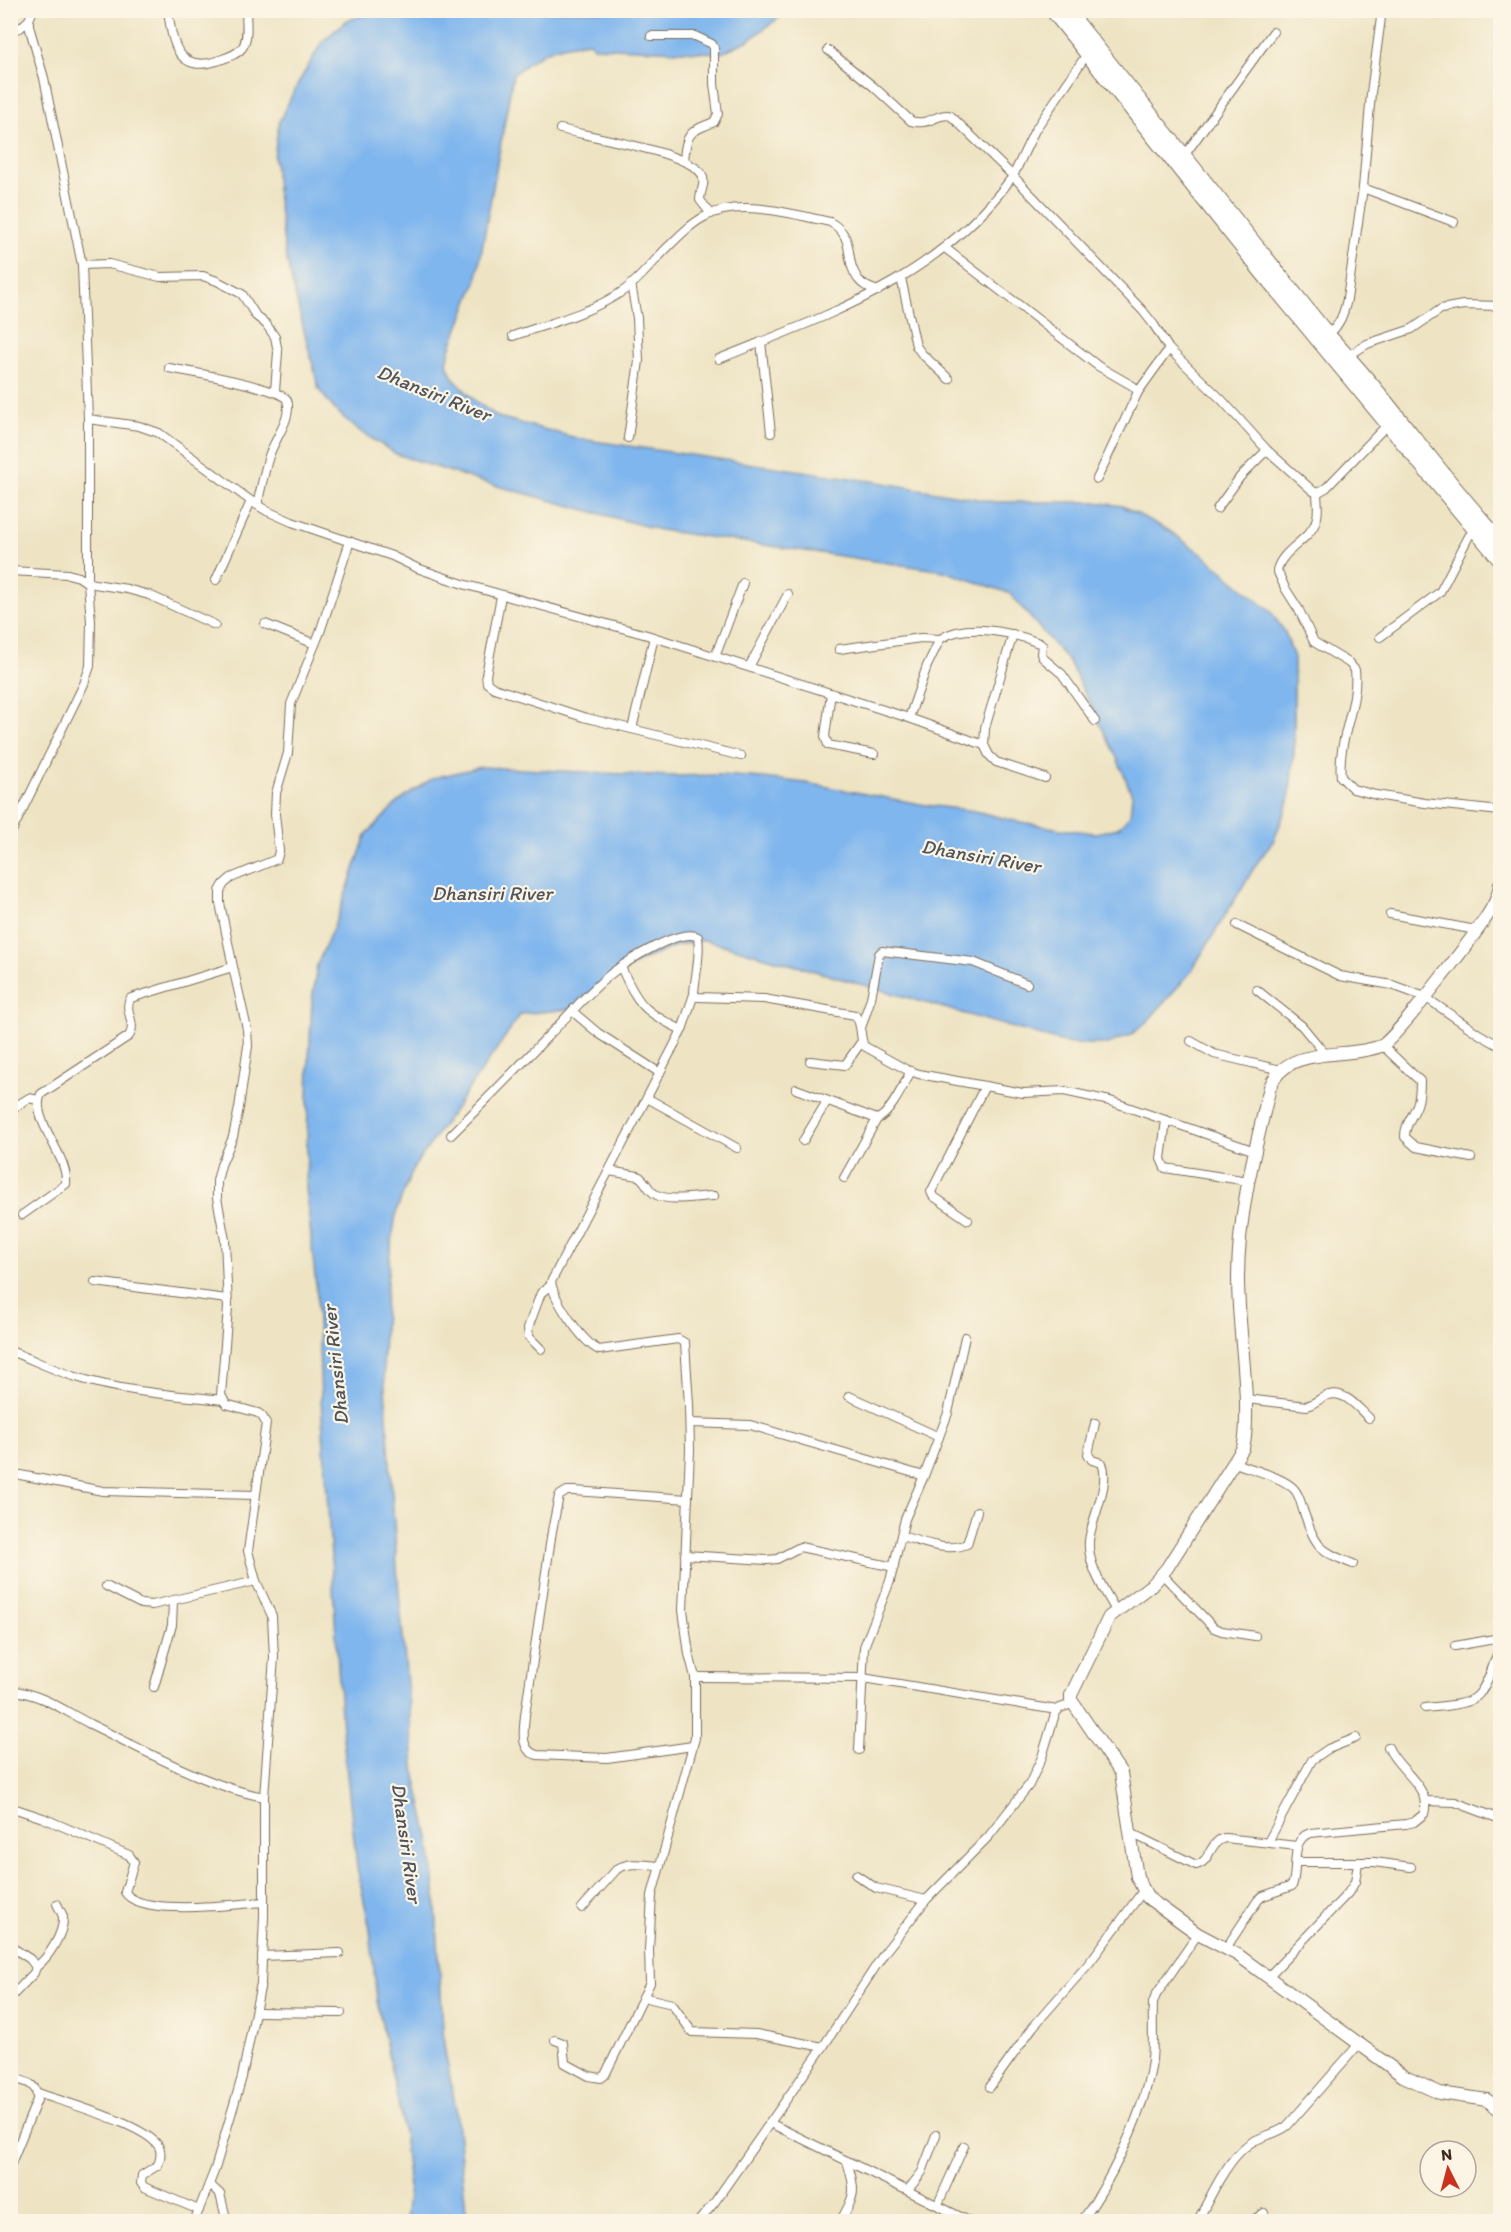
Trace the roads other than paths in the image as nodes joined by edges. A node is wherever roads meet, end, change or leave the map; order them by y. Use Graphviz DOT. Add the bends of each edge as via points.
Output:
graph roads {
  1 [pos="33,10"];
  2 [pos="168,10"];
  3 [pos="246,10"];
  4 [pos="1052,10"];
  5 [pos="1067,10"];
  6 [pos="1382,10"];
  7 [pos="28,20"];
  8 [pos="10,30"];
  9 [pos="1273,32"];
  10 [pos="651,36"];
  11 [pos="828,50"];
  12 [pos="1087,54"];
  13 [pos="560,129"];
  14 [pos="1184,156"];
  15 [pos="684,161"];
  16 [pos="1012,176"];
  17 [pos="1363,188"];
  18 [pos="711,214"];
  19 [pos="1454,222"];
  20 [pos="945,248"];
  21 [pos="82,265"];
  22 [pos="901,278"];
  23 [pos="631,284"];
  24 [pos="878,291"];
  25 [pos="1500,306"];
  26 [pos="1328,335"];
  27 [pos="513,336"];
  28 [pos="761,342"];
  29 [pos="1169,349"];
  30 [pos="1348,356"];
  31 [pos="719,359"];
  32 [pos="169,368"];
  33 [pos="949,379"];
  34 [pos="275,391"];
  35 [pos="1138,392"];
  36 [pos="88,419"];
  37 [pos="1388,425"];
  38 [pos="771,434"];
  39 [pos="628,438"];
  40 [pos="1267,450"];
  41 [pos="1096,479"];
  42 [pos="1317,493"];
  43 [pos="254,503"];
  44 [pos="1217,509"];
  45 [pos="1475,530"];
  46 [pos="1500,540"];
  47 [pos="350,541"];
  48 [pos="1500,560"];
  49 [pos="10,571"];
  50 [pos="216,580"];
  51 [pos="88,583"];
  52 [pos="743,583"];
  53 [pos="788,594"];
  54 [pos="501,596"];
  55 [pos="265,624"];
  56 [pos="215,625"];
  57 [pos="1013,634"];
  58 [pos="654,637"];
  59 [pos="1380,637"];
  60 [pos="940,639"];
  61 [pos="315,644"];
  62 [pos="838,649"];
  63 [pos="715,657"];
  64 [pos="749,668"];
  65 [pos="831,693"];
  66 [pos="909,718"];
  67 [pos="1095,721"];
  68 [pos="632,729"];
  69 [pos="984,745"];
  70 [pos="874,754"];
  71 [pos="741,756"];
  72 [pos="1045,777"];
  73 [pos="1500,811"];
  74 [pos="10,835"];
  75 [pos="1500,884"];
  76 [pos="1390,914"];
  77 [pos="1237,925"];
  78 [pos="1476,930"];
  79 [pos="232,967"];
  80 [pos="621,967"];
  81 [pos="1027,984"];
  82 [pos="1257,990"];
  83 [pos="694,994"];
  84 [pos="1425,997"];
  85 [pos="572,1011"];
  86 [pos="861,1029"];
  87 [pos="682,1030"];
  88 [pos="862,1041"];
  89 [pos="1191,1041"];
  90 [pos="1382,1045"];
  91 [pos="1500,1046"];
  92 [pos="1326,1055"];
  93 [pos="810,1061"];
  94 [pos="1281,1070"];
  95 [pos="911,1071"];
  96 [pos="660,1073"];
  97 [pos="986,1086"];
  98 [pos="796,1089"];
  99 [pos="647,1098"];
  100 [pos="38,1100"];
  101 [pos="827,1101"];
  102 [pos="10,1110"];
  103 [pos="877,1119"];
  104 [pos="1166,1120"];
  105 [pos="450,1135"];
  106 [pos="803,1141"];
  107 [pos="737,1148"];
  108 [pos="1255,1151"];
  109 [pos="1472,1158"];
  110 [pos="609,1171"];
  111 [pos="844,1178"];
  112 [pos="1248,1181"];
  113 [pos="714,1196"];
  114 [pos="22,1215"];
  115 [pos="968,1220"];
  116 [pos="95,1282"];
  117 [pos="551,1286"];
  118 [pos="227,1299"];
  119 [pos="965,1337"];
  120 [pos="541,1349"];
  121 [pos="10,1351"];
  122 [pos="849,1396"];
  123 [pos="1246,1399"];
  124 [pos="223,1400"];
  125 [pos="1369,1418"];
  126 [pos="690,1423"];
  127 [pos="1095,1424"];
  128 [pos="939,1437"];
  129 [pos="1235,1463"];
  130 [pos="10,1473"];
  131 [pos="924,1476"];
  132 [pos="255,1496"];
  133 [pos="687,1499"];
  134 [pos="977,1511"];
  135 [pos="901,1536"];
  136 [pos="685,1555"];
  137 [pos="1353,1564"];
  138 [pos="894,1567"];
  139 [pos="1162,1574"];
  140 [pos="256,1581"];
  141 [pos="106,1586"];
  142 [pos="173,1601"];
  143 [pos="1116,1611"];
  144 [pos="1255,1636"];
  145 [pos="1500,1638"];
  146 [pos="1455,1646"];
  147 [pos="1500,1646"];
  148 [pos="695,1677"];
  149 [pos="863,1678"];
  150 [pos="154,1688"];
  151 [pos="10,1690"];
  152 [pos="1072,1704"];
  153 [pos="1425,1708"];
  154 [pos="1057,1710"];
  155 [pos="1356,1738"];
  156 [pos="693,1746"];
  157 [pos="1388,1747"];
  158 [pos="859,1750"];
  159 [pos="264,1797"];
  160 [pos="1425,1801"];
  161 [pos="10,1807"];
  162 [pos="1500,1819"];
  163 [pos="1129,1832"];
  164 [pos="1268,1842"];
  165 [pos="1297,1846"];
  166 [pos="1296,1862"];
  167 [pos="1358,1863"];
  168 [pos="660,1866"];
  169 [pos="1411,1866"];
  170 [pos="856,1875"];
  171 [pos="1143,1891"];
  172 [pos="926,1900"];
  173 [pos="264,1902"];
  174 [pos="57,1904"];
  175 [pos="582,1908"];
  176 [pos="1198,1934"];
  177 [pos="10,1946"];
  178 [pos="1226,1948"];
  179 [pos="340,1953"];
  180 [pos="262,1956"];
  181 [pos="36,1967"];
  182 [pos="1268,1977"];
  183 [pos="643,1997"];
  184 [pos="10,1998"];
  185 [pos="256,2012"];
  186 [pos="341,2013"];
  187 [pos="555,2040"];
  188 [pos="1359,2044"];
  189 [pos="823,2047"];
  190 [pos="10,2077"];
  191 [pos="990,2087"];
  192 [pos="38,2093"];
  193 [pos="1500,2110"];
  194 [pos="770,2123"];
  195 [pos="936,2135"];
  196 [pos="964,2146"];
  197 [pos="847,2161"];
  198 [pos="10,2166"];
  199 [pos="209,2184"];
  200 [pos="908,2190"];
  201 [pos="938,2204"];
  202 [pos="199,2210"];
  203 [pos="1264,2212"];
  204 [pos="194,2222"];
  205 [pos="227,2222"];
  206 [pos="698,2222"];
  207 [pos="840,2222"];
  208 [pos="971,2222"];
  209 [pos="1080,2222"];
  210 [pos="1197,2222"];
  211 [pos="1250,2222"];
  1 -- 7 [label="street"];
  2 -- 3 [label="street" via="176,49 197,63 214,62 243,47"];
  4 -- 12 [label="main road"];
  5 -- 14 [label="main road"];
  6 -- 17 [label="street"];
  7 -- 8 [label="street" via="20,28"];
  7 -- 21 [label="street" via="47,88"];
  9 -- 14 [label="street"];
  10 -- 15 [label="street" via="695,36 709,41 714,48 718,114 714,122 692,132 685,145"];
  11 -- 16 [label="street" via="911,122 927,123 942,115 951,116"];
  12 -- 16 [label="street" via="1035,130"];
  12 -- 37 [label="main road"];
  13 -- 15 [label="street"];
  14 -- 26 [label="main road"];
  15 -- 18 [label="street" via="701,173 704,183 700,200"];
  16 -- 20 [label="street" via="981,217"];
  16 -- 29 [label="street" via="1143,311"];
  17 -- 19 [label="street"];
  17 -- 26 [label="street" via="1343,316"];
  18 -- 23 [label="street" via="691,226"];
  18 -- 24 [label="street" via="738,207 830,222 847,239 858,280"];
  20 -- 22 [label="street"];
  20 -- 35 [label="street" via="1098,366"];
  21 -- 34 [label="street" via="109,264 160,277 203,276 242,294 275,337"];
  21 -- 36 [label="street"];
  22 -- 24 [label="street"];
  22 -- 33 [label="street" via="915,346"];
  23 -- 27 [label="street" via="585,310"];
  23 -- 39 [label="street" via="639,361"];
  24 -- 28 [label="street"];
  25 -- 30 [label="street" via="1441,309 1413,329 1367,344"];
  26 -- 30 [label="main road"];
  28 -- 31 [label="street"];
  28 -- 38 [label="street"];
  29 -- 35 [label="street"];
  29 -- 40 [label="street"];
  30 -- 46 [label="main road"];
  32 -- 34 [label="street"];
  34 -- 43 [label="street" via="286,397 287,413"];
  35 -- 41 [label="street"];
  36 -- 43 [label="street" via="159,433"];
  36 -- 51 [label="street"];
  37 -- 42 [label="street"];
  37 -- 45 [label="main road"];
  40 -- 42 [label="street"];
  40 -- 44 [label="street" via="1240,477"];
  42 -- 73 [label="street" via="1313,528 1284,555 1278,570 1314,642 1355,670 1355,692 1339,765 1341,777 1353,789 1376,795"];
  43 -- 47 [label="street" via="292,522"];
  43 -- 50 [label="street"];
  45 -- 48 [label="main road"];
  45 -- 59 [label="street" via="1440,592"];
  47 -- 54 [label="street"];
  47 -- 61 [label="street"];
  49 -- 51 [label="street" via="68,574"];
  51 -- 56 [label="street" via="149,595"];
  51 -- 74 [label="street" via="90,666"];
  52 -- 63 [label="street"];
  53 -- 64 [label="street"];
  54 -- 58 [label="street"];
  54 -- 68 [label="street" via="487,683 584,717"];
  55 -- 61 [label="street"];
  57 -- 60 [label="street" via="989,630 957,632"];
  57 -- 67 [label="street" via="1042,645 1043,658 1062,674"];
  57 -- 69 [label="street" via="985,729"];
  58 -- 63 [label="street"];
  58 -- 68 [label="street"];
  60 -- 62 [label="street"];
  60 -- 66 [label="street"];
  61 -- 79 [label="street" via="291,704 288,753 276,793 277,859 231,878 220,891"];
  63 -- 64 [label="street"];
  64 -- 65 [label="street"];
  65 -- 66 [label="street"];
  65 -- 70 [label="street" via="825,736 828,745"];
  66 -- 69 [label="street"];
  68 -- 71 [label="street"];
  69 -- 72 [label="street" via="996,762"];
  75 -- 78 [label="street" via="1493,907"];
  76 -- 78 [label="street"];
  77 -- 84 [label="street" via="1340,976 1392,985"];
  78 -- 84 [label="street"];
  79 -- 100 [label="street" via="131,998 128,1008 133,1026 129,1036 41,1094"];
  79 -- 118 [label="street" via="248,1029 248,1046 233,1137 217,1181"];
  80 -- 83 [label="street" via="669,940 696,935 699,946"];
  80 -- 85 [label="street"];
  80 -- 87 [label="street" via="633,994 647,1011"];
  81 -- 86 [label="street" via="973,962 882,951"];
  82 -- 92 [label="street" via="1302,1026"];
  83 -- 86 [label="street" via="702,998 764,999 855,1015"];
  83 -- 87 [label="street"];
  84 -- 90 [label="street"];
  84 -- 91 [label="street"];
  85 -- 96 [label="street" via="597,1033"];
  85 -- 105 [label="street"];
  86 -- 88 [label="street"];
  87 -- 96 [label="street"];
  88 -- 93 [label="street" via="845,1065"];
  88 -- 95 [label="street" via="871,1051"];
  89 -- 94 [label="street" via="1214,1054"];
  90 -- 92 [label="street"];
  90 -- 109 [label="street" via="1420,1081 1417,1105 1404,1131 1405,1137 1416,1147"];
  92 -- 94 [label="street" via="1304,1059"];
  94 -- 108 [label="street" via="1270,1087"];
  95 -- 97 [label="street"];
  95 -- 103 [label="street" via="888,1110"];
  96 -- 99 [label="street"];
  97 -- 104 [label="street" via="1032,1094 1056,1090 1076,1093"];
  97 -- 115 [label="street" via="931,1192"];
  98 -- 101 [label="street"];
  99 -- 107 [label="street"];
  99 -- 110 [label="street"];
  100 -- 102 [label="street" via="29,1098"];
  100 -- 114 [label="street" via="64,1167 66,1184"];
  101 -- 103 [label="street"];
  101 -- 106 [label="street"];
  103 -- 111 [label="street"];
  104 -- 108 [label="street"];
  104 -- 112 [label="street" via="1161,1159 1165,1168"];
  108 -- 112 [label="street"];
  110 -- 113 [label="street" via="638,1176 652,1193 664,1197"];
  110 -- 117 [label="street"];
  112 -- 123 [label="street" via="1238,1278"];
  116 -- 118 [label="street"];
  117 -- 120 [label="street" via="542,1293 528,1328 529,1337"];
  117 -- 126 [label="street" via="574,1327 594,1348 682,1340 686,1348"];
  118 -- 124 [label="street"];
  119 -- 128 [label="street"];
  121 -- 124 [label="street" via="98,1383"];
  122 -- 128 [label="street"];
  123 -- 125 [label="street" via="1307,1406 1331,1394 1340,1395"];
  123 -- 129 [label="street" via="1246,1438"];
  124 -- 132 [label="street" via="231,1407 258,1413 266,1423"];
  126 -- 131 [label="street" via="750,1425"];
  126 -- 133 [label="street"];
  127 -- 143 [label="street" via="1088,1454 1102,1463 1104,1469 1101,1500 1089,1540 1097,1575"];
  128 -- 131 [label="street"];
  129 -- 137 [label="street" via="1296,1490 1320,1548"];
  129 -- 139 [label="street"];
  130 -- 132 [label="street" via="102,1491"];
  131 -- 135 [label="street"];
  132 -- 140 [label="street" via="248,1551"];
  133 -- 136 [label="street"];
  133 -- 156 [label="street" via="574,1491 560,1496 525,1715 525,1746 537,1755 596,1758"];
  134 -- 135 [label="street" via="967,1544 958,1548"];
  135 -- 138 [label="street"];
  136 -- 138 [label="street" via="767,1560 800,1547"];
  136 -- 148 [label="street" via="683,1610"];
  138 -- 149 [label="street" via="864,1647"];
  139 -- 143 [label="street"];
  139 -- 144 [label="street" via="1214,1628"];
  140 -- 142 [label="street"];
  140 -- 159 [label="street" via="272,1616 273,1664"];
  141 -- 142 [label="street" via="141,1604"];
  142 -- 150 [label="street" via="172,1625"];
  143 -- 152 [label="street" via="1106,1622 1071,1695"];
  145 -- 146 [label="street"];
  147 -- 153 [label="street" via="1476,1696 1465,1702"];
  148 -- 149 [label="street"];
  148 -- 156 [label="street"];
  149 -- 154 [label="street"];
  149 -- 158 [label="street"];
  151 -- 159 [label="street" via="36,1695 234,1791"];
  152 -- 154 [label="street"];
  152 -- 163 [label="street" via="1121,1773"];
  154 -- 172 [label="street" via="1029,1785 989,1836"];
  155 -- 164 [label="street" via="1312,1760"];
  156 -- 168 [label="street"];
  157 -- 160 [label="street" via="1394,1760 1417,1784"];
  159 -- 173 [label="street"];
  160 -- 162 [label="street" via="1455,1802"];
  160 -- 165 [label="street" via="1424,1814 1414,1822 1310,1833 1298,1840"];
  161 -- 173 [label="street" via="129,1855 134,1862 125,1892 130,1899 158,1907"];
  163 -- 164 [label="street" via="1196,1865 1205,1861 1220,1839"];
  163 -- 171 [label="street"];
  164 -- 165 [label="street"];
  165 -- 166 [label="street"];
  166 -- 167 [label="street"];
  166 -- 178 [label="street" via="1292,1886 1258,1900"];
  167 -- 169 [label="street"];
  167 -- 182 [label="street" via="1353,1888"];
  168 -- 175 [label="street" via="622,1865"];
  168 -- 183 [label="street" via="651,1907 650,1983"];
  170 -- 172 [label="street" via="876,1887"];
  171 -- 176 [label="street"];
  171 -- 191 [label="street" via="1090,1962 1033,2027"];
  172 -- 189 [label="street" via="885,1952"];
  173 -- 180 [label="street"];
  174 -- 181 [label="street" via="63,1918 58,1934 50,1954"];
  176 -- 178 [label="street"];
  176 -- 209 [label="street" via="1156,1995 1149,2076 1136,2115 1109,2176"];
  177 -- 181 [label="street"];
  178 -- 182 [label="street"];
  179 -- 180 [label="street"];
  180 -- 185 [label="street"];
  181 -- 184 [label="street"];
  182 -- 188 [label="street"];
  183 -- 187 [label="street" via="601,2078 565,2063 563,2043"];
  183 -- 189 [label="street" via="672,2004 692,2032 756,2034"];
  185 -- 186 [label="street"];
  185 -- 199 [label="street" via="244,2069"];
  188 -- 193 [label="street" via="1418,2084 1440,2093 1487,2100"];
  188 -- 210 [label="street" via="1287,2126 1247,2146 1226,2169"];
  189 -- 194 [label="street"];
  190 -- 192 [label="street" via="29,2084"];
  192 -- 198 [label="street"];
  192 -- 202 [label="street" via="143,2134 158,2145 161,2153 158,2165 142,2175 141,2183"];
  194 -- 197 [label="street"];
  194 -- 206 [label="street"];
  195 -- 200 [label="street" via="922,2172"];
  196 -- 201 [label="street"];
  197 -- 200 [label="street"];
  197 -- 207 [label="street" via="854,2195"];
  199 -- 202 [label="street"];
  199 -- 205 [label="street" via="220,2193"];
  200 -- 201 [label="street"];
  201 -- 208 [label="street"];
  202 -- 204 [label="street"];
  203 -- 211 [label="street"];
}
